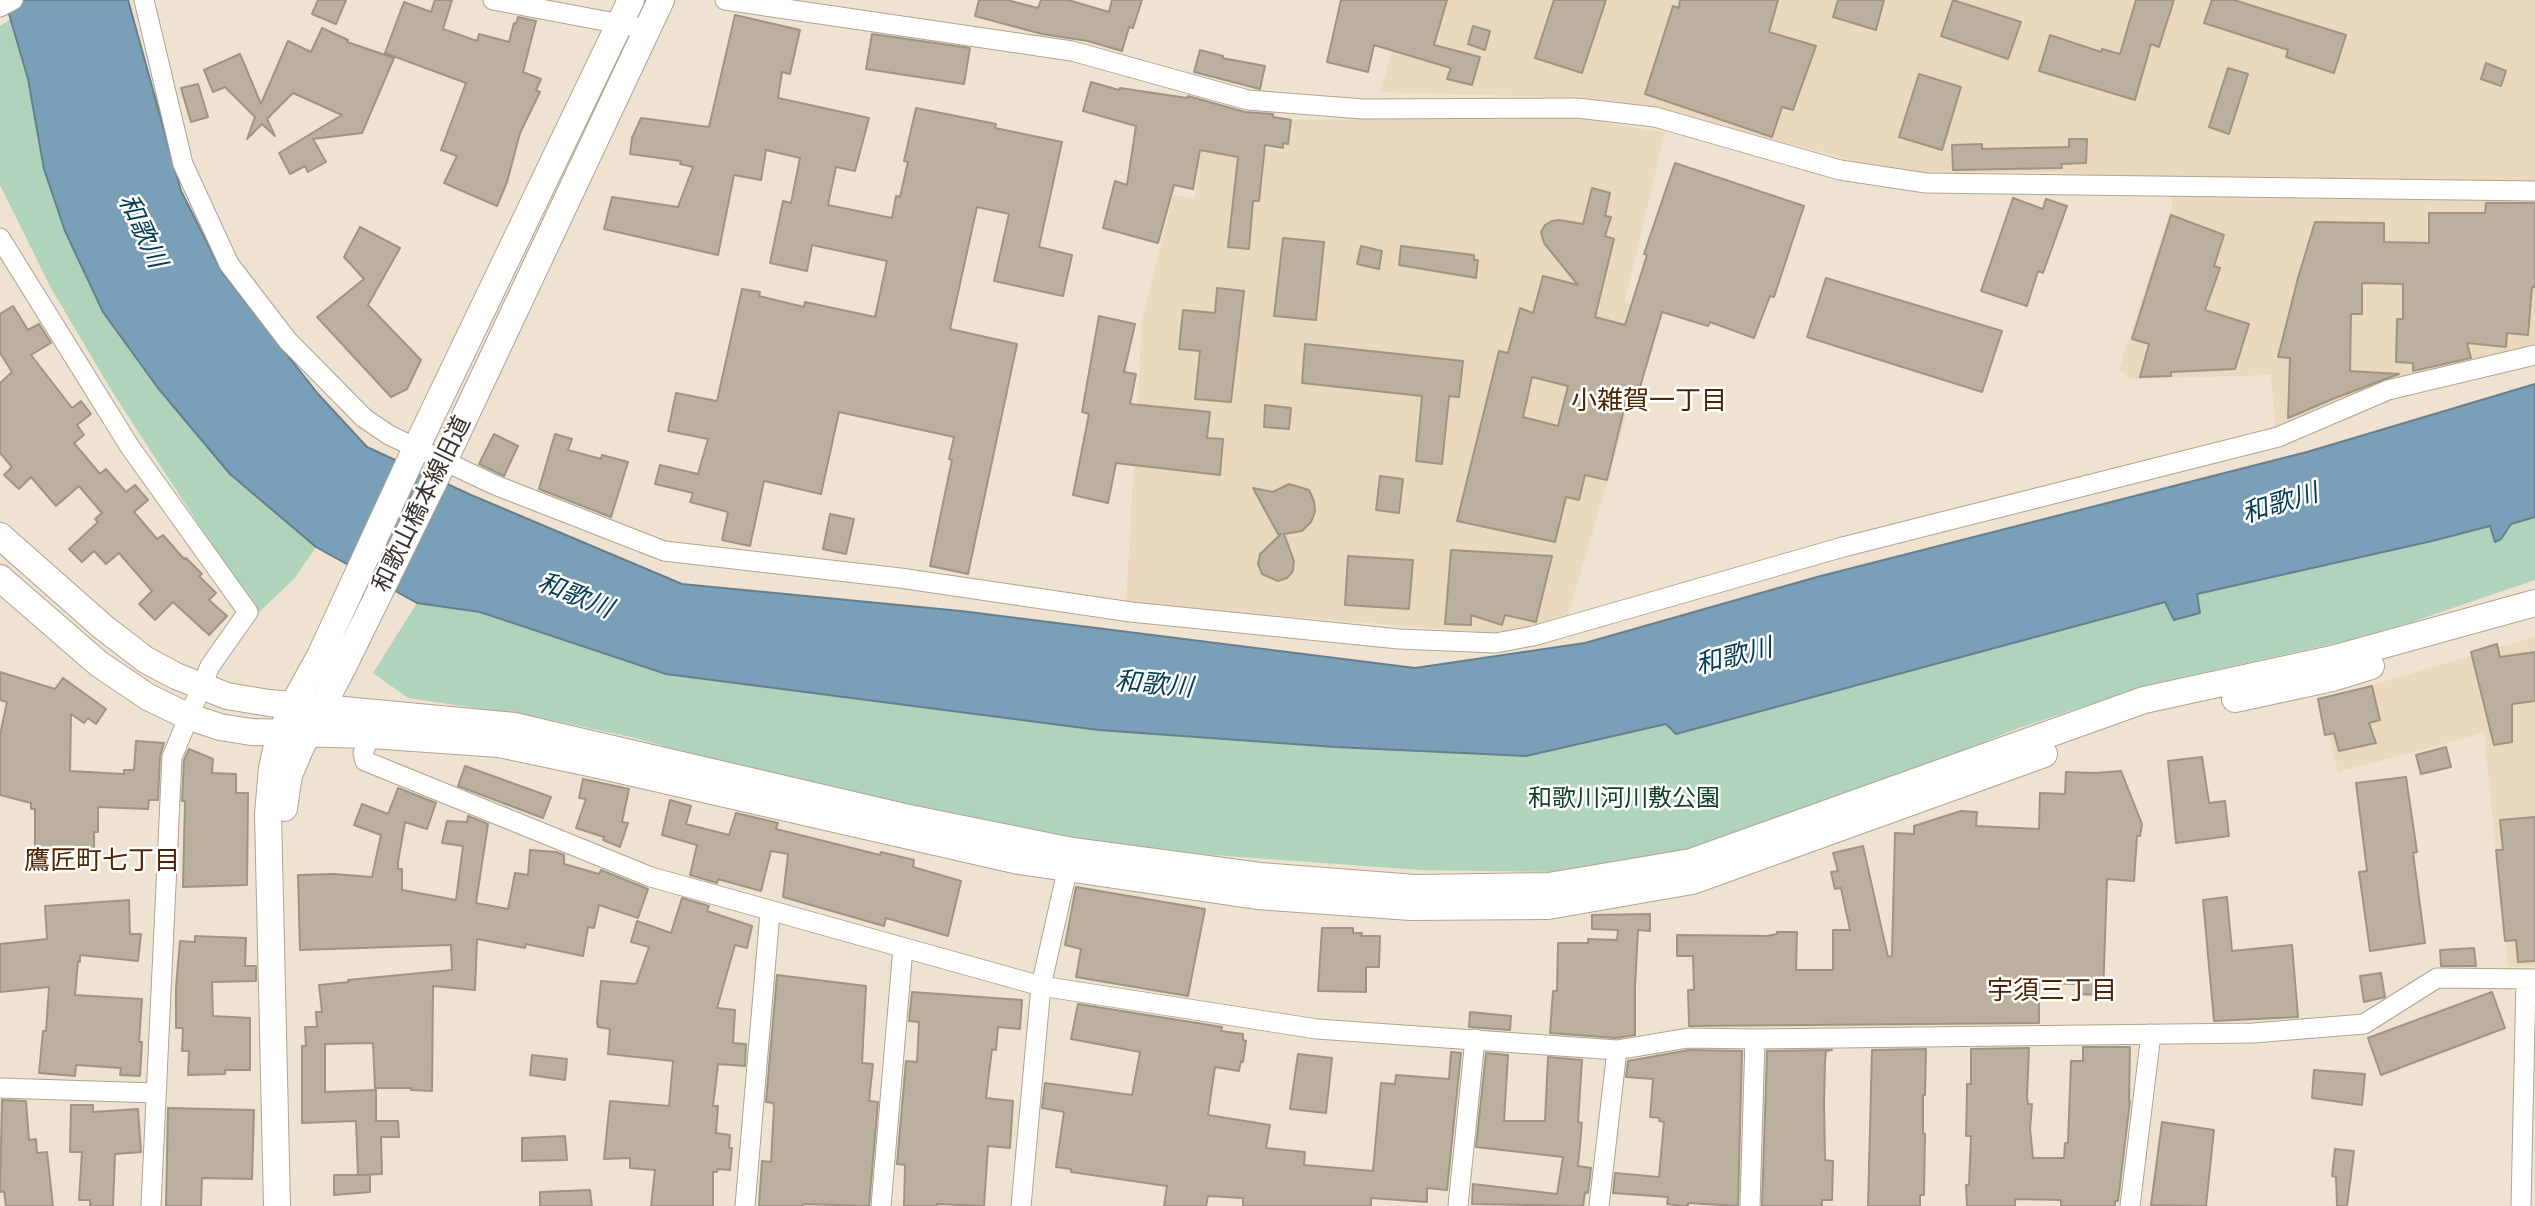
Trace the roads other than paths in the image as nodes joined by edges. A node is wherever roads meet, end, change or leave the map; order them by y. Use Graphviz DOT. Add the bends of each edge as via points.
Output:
graph roads {
  1 [pos="13,0"];
  2 [pos="144,0"];
  3 [pos="492,0"];
  4 [pos="631,0"];
  5 [pos="661,0"];
  6 [pos="725,0"];
  7 [pos="0,7"];
  8 [pos="620,24"];
  9 [pos="647,29"];
  10 [pos="2535,191"];
  11 [pos="0,238"];
  12 [pos="2535,355"];
  13 [pos="414,453"];
  14 [pos="441,466"];
  15 [pos="3,547"];
  16 [pos="0,578"];
  17 [pos="2535,603"];
  18 [pos="2535,618"];
  19 [pos="331,662"];
  20 [pos="201,686"];
  21 [pos="293,705"];
  22 [pos="320,708"];
  23 [pos="187,716"];
  24 [pos="281,733"];
  25 [pos="307,733"];
  26 [pos="371,735"];
  27 [pos="1070,861"];
  28 [pos="770,912"];
  29 [pos="903,948"];
  30 [pos="2531,979"];
  31 [pos="1041,986"];
  32 [pos="274,1030"];
  33 [pos="2151,1034"];
  34 [pos="1475,1039"];
  35 [pos="1755,1039"];
  36 [pos="1617,1050"];
  37 [pos="2525,1074"];
  38 [pos="0,1088"];
  39 [pos="156,1093"];
  40 [pos="2535,1111"];
  41 [pos="150,1206"];
  42 [pos="277,1206"];
  43 [pos="744,1206"];
  44 [pos="881,1206"];
  45 [pos="1021,1206"];
  46 [pos="1458,1206"];
  47 [pos="1599,1206"];
  48 [pos="1750,1206"];
  49 [pos="2130,1206"];
  50 [pos="2521,1206"];
  1 -- 7 [label="street"];
  2 -- 13 [label="street" via="183,164 229,264 288,341 364,418"];
  3 -- 8 [label="street"];
  4 -- 8 [label="street, 和歌山橋本線旧道"];
  5 -- 9 [label="street, 和歌山橋本線旧道"];
  6 -- 10 [label="street" via="1072,51 1248,100 1363,109 1577,108 1655,117 1840,170 1926,183"];
  8 -- 9 [label="street"];
  8 -- 13 [label="street, 和歌山橋本線旧道"];
  9 -- 14 [label="street, 和歌山橋本線旧道"];
  11 -- 20 [label="street" via="131,447 248,612"];
  12 -- 14 [label="street" via="2388,390 2278,437 1843,547 1496,643 1399,639 1131,612 900,578 664,551"];
  13 -- 14 [label="street"];
  13 -- 19 [label="street, 和歌山橋本線旧道"];
  14 -- 19 [label="street, 和歌山橋本線旧道"];
  15 -- 20 [label="street" via="146,660"];
  16 -- 23 [label="street" via="99,664"];
  17 -- 27 [label="street" via="2332,659 2144,700 1691,862 1549,886 1415,888"];
  18 -- 27 [label="street" via="2332,678 2144,718 1692,881 1548,906 1411,907 1256,896"];
  19 -- 21 [label="street, 和歌山橋本線旧道"];
  19 -- 22 [label="street, 和歌山橋本線旧道"];
  20 -- 21 [label="street" via="227,695"];
  20 -- 23 [label="street"];
  21 -- 22 [label="street"];
  21 -- 24 [label="street, 和歌山橋本線旧道"];
  22 -- 25 [label="street, 和歌山橋本線旧道"];
  22 -- 27 [label="street" via="514,726 904,817"];
  23 -- 24 [label="street" via="220,727"];
  23 -- 39 [label="street" via="172,757"];
  24 -- 25 [label="street"];
  24 -- 32 [label="street, 和歌山橋本線旧道" via="268,814"];
  25 -- 26 [label="street"];
  25 -- 32 [label="street, 和歌山橋本線旧道" via="289,775 283,813"];
  26 -- 27 [label="street" via="499,744 938,844"];
  26 -- 28 [label="street" via="363,753 365,761 651,877"];
  27 -- 31 [label="street"];
  28 -- 29 [label="street"];
  28 -- 43 [label="street"];
  29 -- 31 [label="street"];
  29 -- 44 [label="street"];
  30 -- 33 [label="street" via="2437,978 2364,1024 2253,1033"];
  30 -- 37 [label="street"];
  31 -- 34 [label="street" via="1317,1029"];
  31 -- 45 [label="street"];
  32 -- 42 [label="street, 和歌山橋本線旧道"];
  33 -- 35 [label="street"];
  33 -- 49 [label="street"];
  34 -- 36 [label="street"];
  34 -- 46 [label="street"];
  35 -- 36 [label="street" via="1688,1038"];
  35 -- 48 [label="street"];
  36 -- 47 [label="street"];
  37 -- 40 [label="street"];
  37 -- 50 [label="street"];
  38 -- 39 [label="street"];
  39 -- 41 [label="street"];
}
